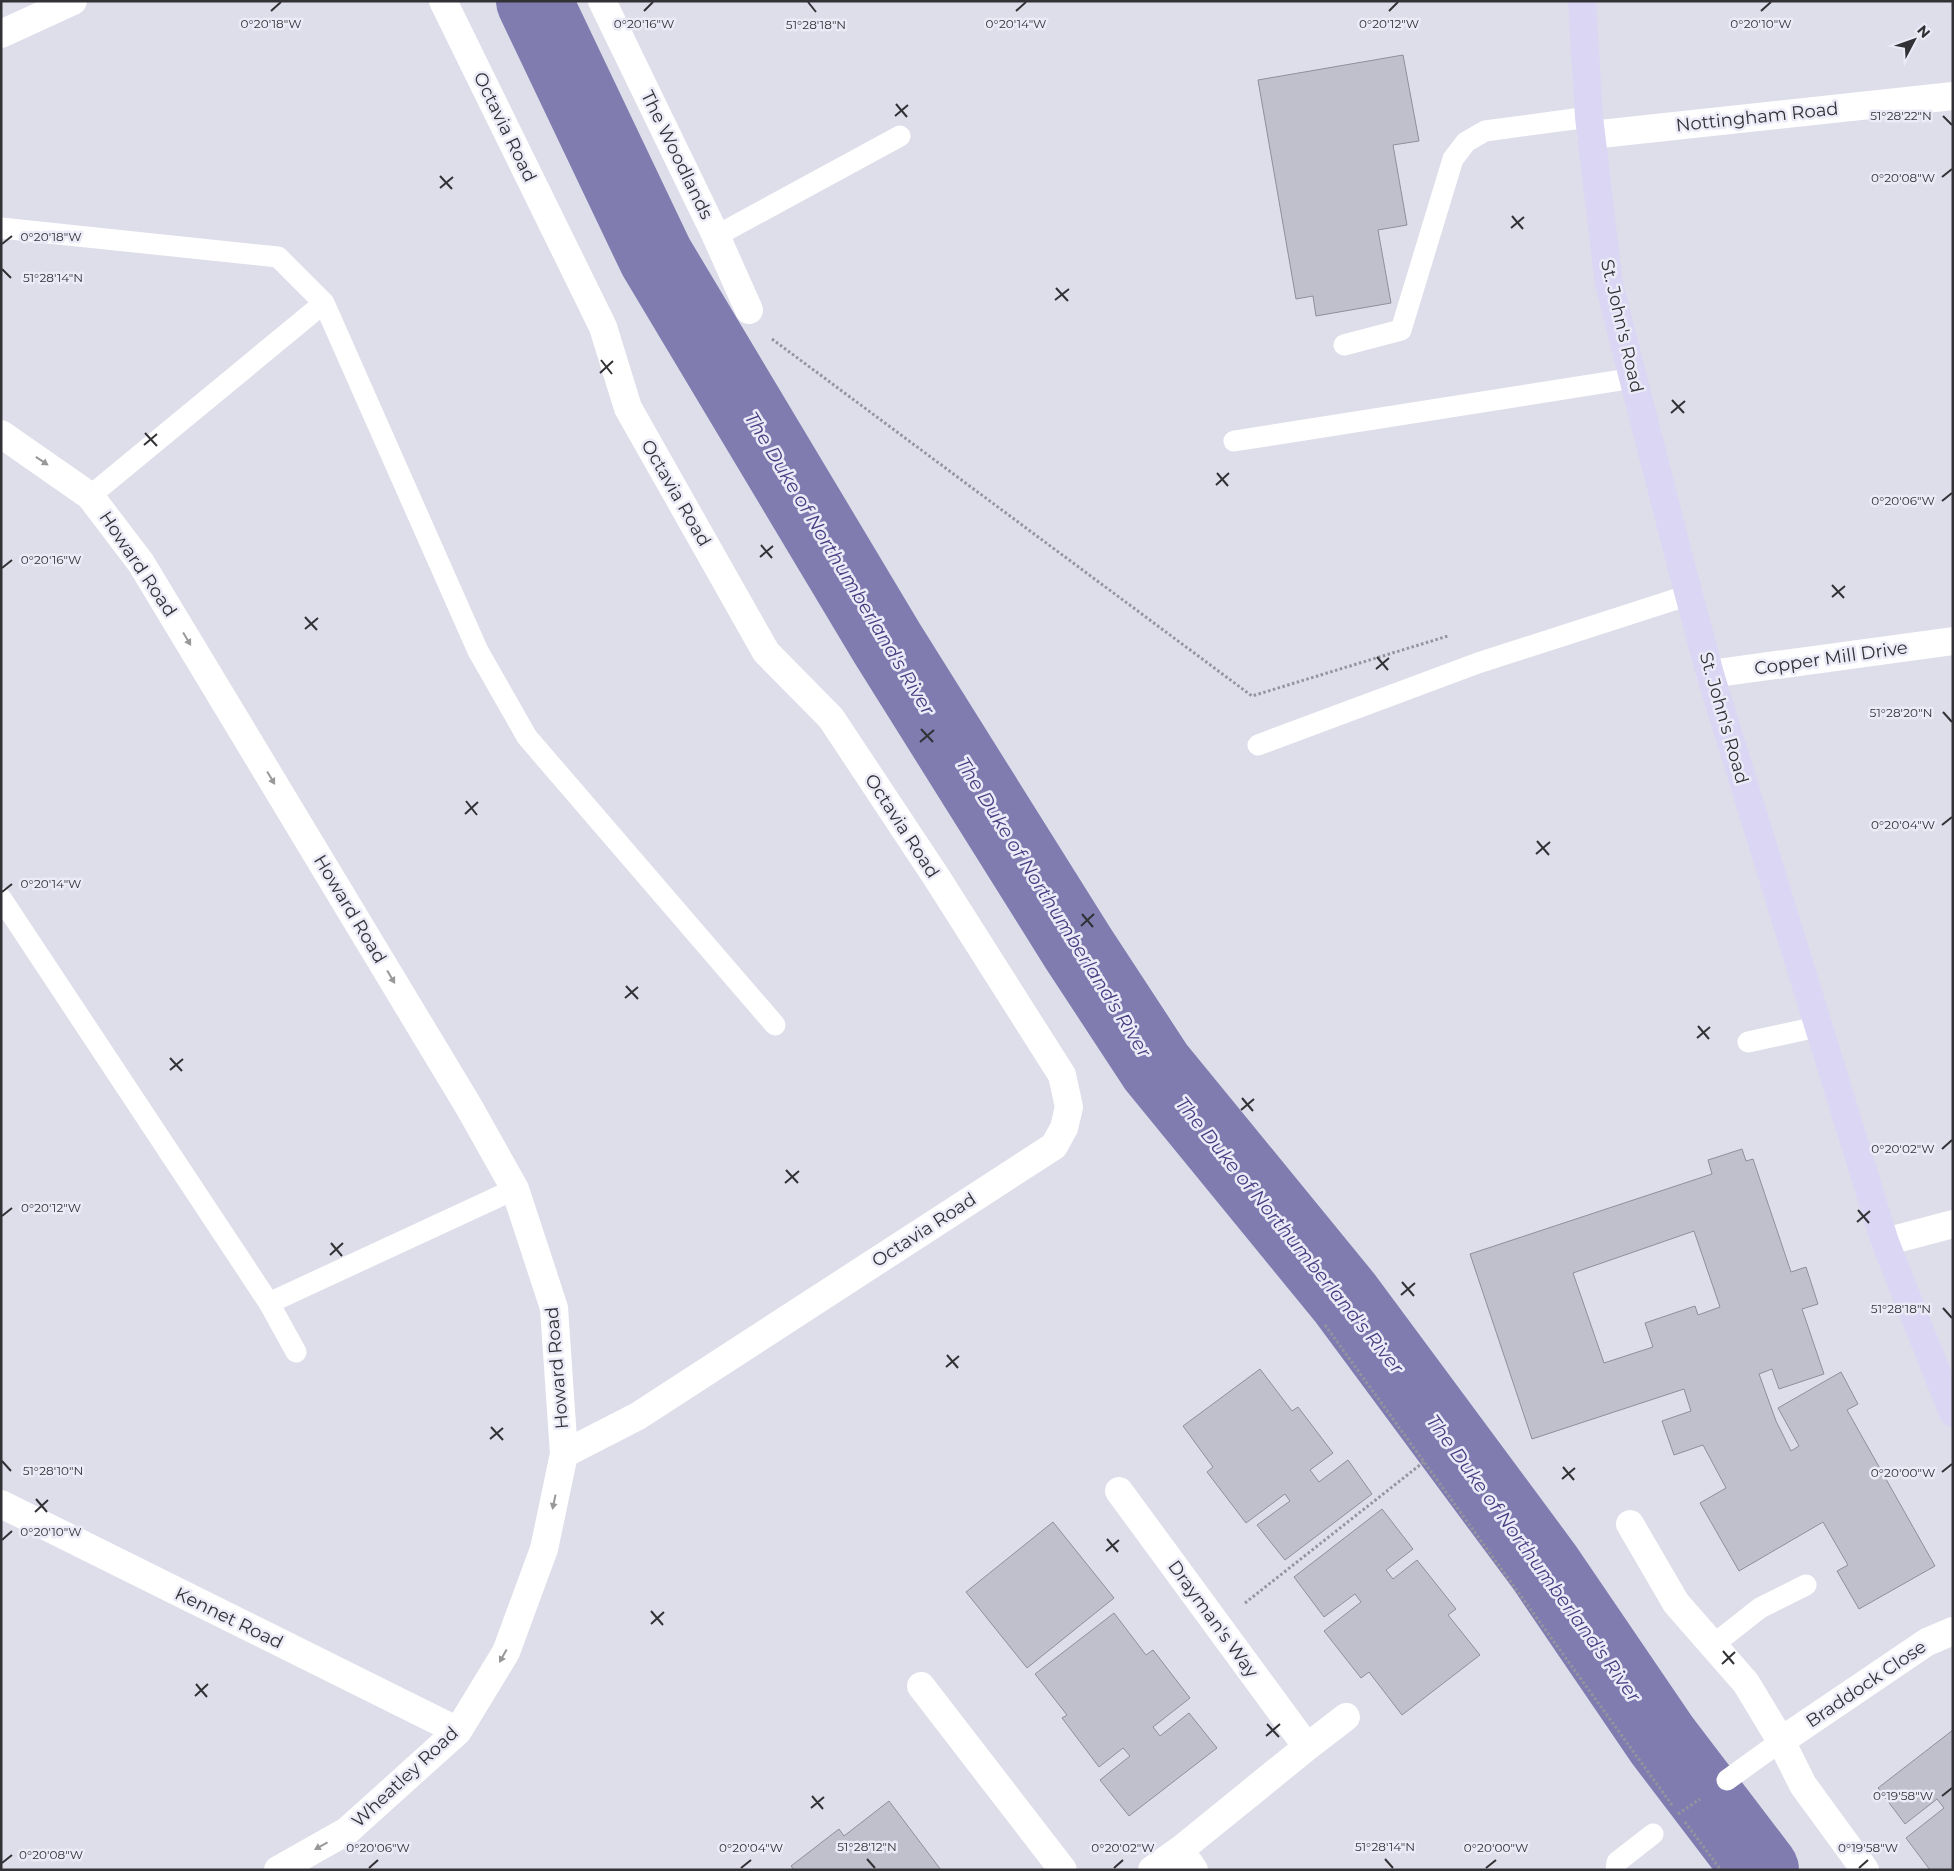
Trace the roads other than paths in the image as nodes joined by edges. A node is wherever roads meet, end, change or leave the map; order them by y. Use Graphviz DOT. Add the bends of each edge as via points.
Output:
graph roads {
  1 [pos="73,1"];
  2 [pos="443,1"];
  3 [pos="1582,1"];
  4 [pos="609,4"];
  5 [pos="1,34"];
  6 [pos="1953,96"];
  7 [pos="1590,126"];
  8 [pos="900,136"];
  9 [pos="1,228"];
  10 [pos="716,236"];
  11 [pos="324,304"];
  12 [pos="749,310"];
  13 [pos="1344,345"];
  14 [pos="1634,378"];
  15 [pos="1,434"];
  16 [pos="1234,441"];
  17 [pos="90,496"];
  18 [pos="1689,595"];
  19 [pos="1953,641"];
  20 [pos="1710,674"];
  21 [pos="1258,745"];
  22 [pos="1,898"];
  23 [pos="774,1025"];
  24 [pos="1817,1027"];
  25 [pos="1748,1042"];
  26 [pos="515,1189"];
  27 [pos="1953,1224"];
  28 [pos="1884,1242"];
  29 [pos="269,1303"];
  30 [pos="296,1352"];
  31 [pos="1953,1414"];
  32 [pos="564,1454"];
  33 [pos="1119,1491"];
  34 [pos="1,1504"];
  35 [pos="1630,1524"];
  36 [pos="1806,1585"];
  37 [pos="1953,1631"];
  38 [pos="1713,1645"];
  39 [pos="921,1686"];
  40 [pos="1346,1718"];
  41 [pos="458,1731"];
  42 [pos="1781,1741"];
  43 [pos="1307,1747"];
  44 [pos="1727,1780"];
  45 [pos="1653,1834"];
  46 [pos="1187,1860"];
  47 [pos="278,1870"];
  48 [pos="1063,1870"];
  49 [pos="1152,1870"];
  50 [pos="1616,1870"];
  51 [pos="1865,1870"];
  1 -- 5 [label="street"];
  2 -- 32 [label="street, Octavia Road" via="604,327 628,408 766,652 831,718 1062,1075 1069,1107 1064,1128 1054,1146 638,1416"];
  3 -- 7 [label="main road, St. John's Road"];
  4 -- 10 [label="street, The Woodlands"];
  6 -- 7 [label="street, Nottingham Road"];
  7 -- 13 [label="lane" via="1485,131 1466,142 1453,159 1401,330"];
  7 -- 14 [label="main road, St. John's Road" via="1609,284"];
  8 -- 10 [label="lane"];
  9 -- 11 [label="lane" via="278,257"];
  10 -- 12 [label="street, The Woodlands"];
  11 -- 17 [label="lane"];
  11 -- 23 [label="lane" via="478,651 527,737"];
  14 -- 16 [label="lane"];
  14 -- 18 [label="main road, St. John's Road"];
  15 -- 17 [label="street, Howard Road, one-way"];
  17 -- 26 [label="street, Howard Road, one-way" via="141,563 469,1107"];
  18 -- 20 [label="main road, St. John's Road"];
  18 -- 21 [label="lane" via="1478,663"];
  19 -- 20 [label="street, Copper Mill Drive"];
  20 -- 24 [label="main road, St. John's Road"];
  22 -- 29 [label="lane"];
  24 -- 25 [label="lane"];
  24 -- 28 [label="main road, St. John's Road"];
  26 -- 29 [label="lane"];
  26 -- 32 [label="street, Howard Road" via="554,1308"];
  27 -- 28 [label="street"];
  28 -- 31 [label="main road, St. John's Road"];
  29 -- 30 [label="lane"];
  32 -- 41 [label="street, Wheatley Road, one-way" via="544,1549 506,1652"];
  33 -- 43 [label="street, Drayman's Way"];
  34 -- 41 [label="street, Kennet Road"];
  35 -- 38 [label="street" via="1676,1602"];
  36 -- 38 [label="lane" via="1760,1608"];
  37 -- 42 [label="street, Braddock Close" via="1927,1642"];
  38 -- 42 [label="street" via="1746,1683"];
  39 -- 48 [label="street"];
  40 -- 43 [label="street"];
  41 -- 47 [label="street, Wheatley Road, one-way" via="347,1831"];
  42 -- 44 [label="lane"];
  42 -- 51 [label="street" via="1803,1785"];
  43 -- 46 [label="street"];
  45 -- 50 [label="lane" via="1617,1862"];
  46 -- 49 [label="street"];
}
